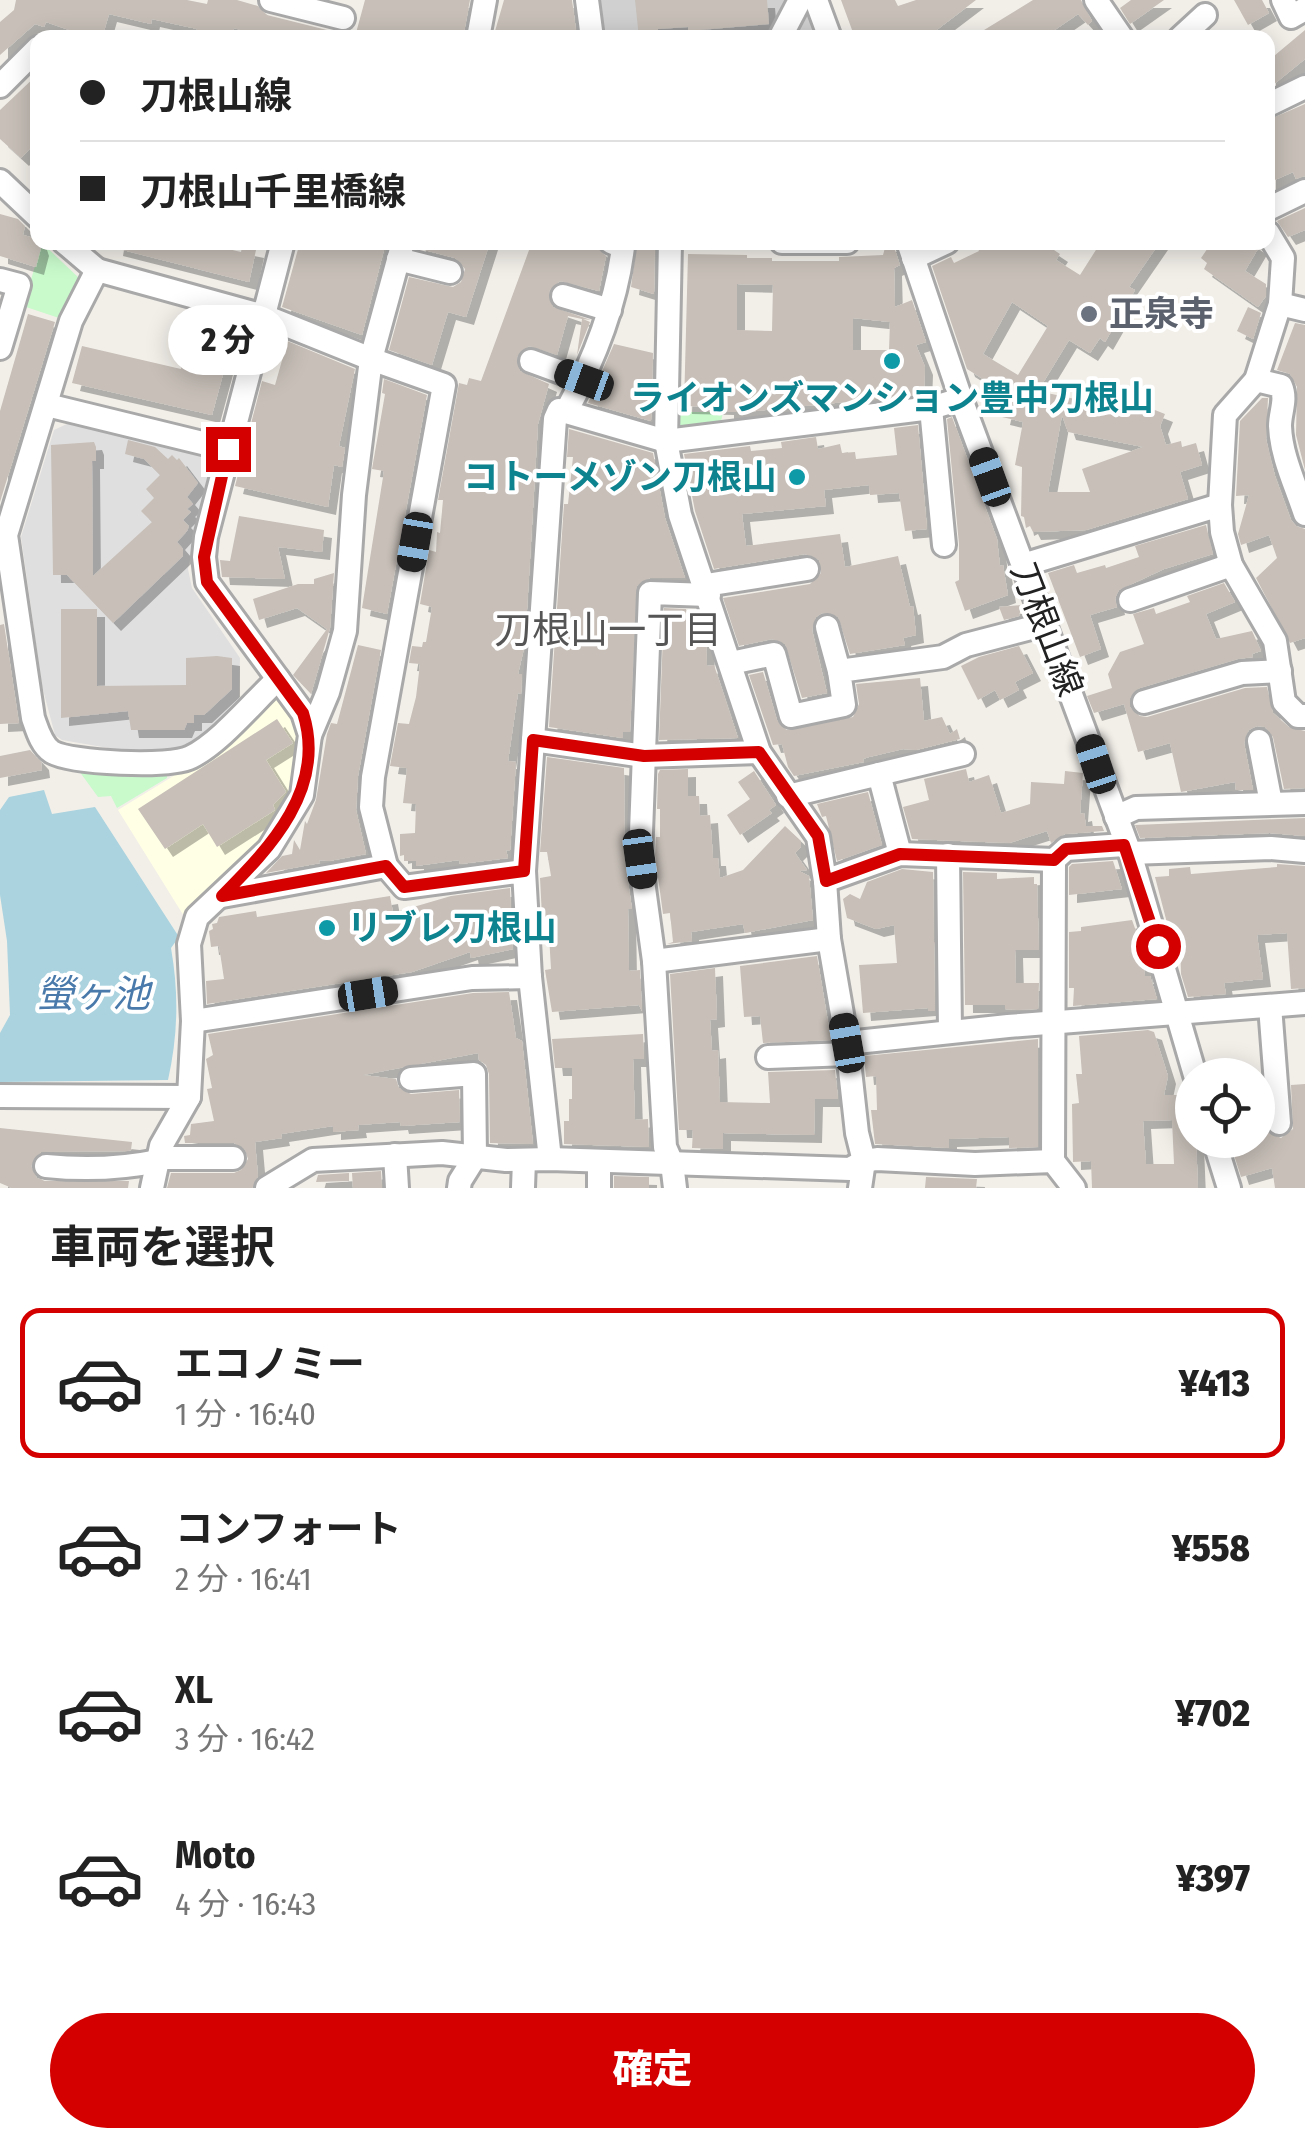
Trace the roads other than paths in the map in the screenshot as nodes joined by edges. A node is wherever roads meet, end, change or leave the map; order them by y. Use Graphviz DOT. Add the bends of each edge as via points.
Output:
graph roads {
  1 [pos="271,0"];
  2 [pos="485,0"];
  3 [pos="586,0"];
  4 [pos="800,0"];
  5 [pos="816,0"];
  6 [pos="1096,0"];
  7 [pos="1282,0"];
  8 [pos="1305,9"];
  9 [pos="1204,15"];
  10 [pos="343,18"];
  11 [pos="479,30"];
  12 [pos="591,30"];
  13 [pos="784,30"];
  14 [pos="827,30"];
  15 [pos="1117,30"];
  16 [pos="1188,30"];
  17 [pos="30,55"];
  18 [pos="0,86"];
  19 [pos="1305,87"];
  20 [pos="1275,102"];
  21 [pos="0,180"];
  22 [pos="1305,191"];
  23 [pos="1275,206"];
  24 [pos="30,209"];
  25 [pos="1275,245"];
  26 [pos="73,250"];
  27 [pos="281,250"];
  28 [pos="622,250"];
  29 [pos="670,250"];
  30 [pos="911,250"];
  31 [pos="400,251"];
  32 [pos="96,270"];
  33 [pos="450,272"];
  34 [pos="0,280"];
  35 [pos="562,296"];
  36 [pos="1280,304"];
  37 [pos="610,310"];
  38 [pos="1305,310"];
  39 [pos="264,316"];
  40 [pos="0,348"];
  41 [pos="371,360"];
  42 [pos="532,361"];
  43 [pos="584,380"];
  44 [pos="1256,380"];
  45 [pos="961,399"];
  46 [pos="47,405"];
  47 [pos="931,408"];
  48 [pos="566,412"];
  49 [pos="666,441"];
  50 [pos="228,449"];
  51 [pos="8,504"];
  52 [pos="1220,504"];
  53 [pos="1305,514"];
  54 [pos="944,545"];
  55 [pos="1023,565"];
  56 [pos="1232,566"];
  57 [pos="807,569"];
  58 [pos="707,590"];
  59 [pos="1130,600"];
  60 [pos="7,603"];
  61 [pos="1046,624"];
  62 [pos="827,626"];
  63 [pos="730,664"];
  64 [pos="839,671"];
  65 [pos="1280,671"];
  66 [pos="278,678"];
  67 [pos="1144,702"];
  68 [pos="1305,716"];
  69 [pos="310,735"];
  70 [pos="533,740"];
  71 [pos="1259,740"];
  72 [pos="759,752"];
  73 [pos="962,754"];
  74 [pos="644,756"];
  75 [pos="878,774"];
  76 [pos="788,796"];
  77 [pos="1305,802"];
  78 [pos="1271,803"];
  79 [pos="1116,818"];
  80 [pos="1127,849"];
  81 [pos="1305,850"];
  82 [pos="900,854"];
  83 [pos="948,855"];
  84 [pos="1054,860"];
  85 [pos="386,866"];
  86 [pos="524,871"];
  87 [pos="826,881"];
  88 [pos="222,896"];
  89 [pos="829,939"];
  90 [pos="654,961"];
  91 [pos="530,977"];
  92 [pos="1305,1003"];
  93 [pos="1270,1006"];
  94 [pos="1178,1013"];
  95 [pos="193,1021"];
  96 [pos="1054,1022"];
  97 [pos="950,1032"];
  98 [pos="848,1048"];
  99 [pos="768,1057"];
  100 [pos="1190,1058"];
  101 [pos="411,1079"];
  102 [pos="0,1096"];
  103 [pos="188,1097"];
  104 [pos="1279,1123"];
  105 [pos="395,1155"];
  106 [pos="474,1157"];
  107 [pos="233,1158"];
  108 [pos="1220,1158"];
  109 [pos="550,1159"];
  110 [pos="158,1160"];
  111 [pos="524,1160"];
  112 [pos="864,1161"];
  113 [pos="1053,1161"];
  114 [pos="599,1162"];
  115 [pos="672,1163"];
  116 [pos="46,1166"];
  117 [pos="741,1177"];
  118 [pos="302,1178"];
  119 [pos="152,1188"];
  120 [pos="266,1188"];
  121 [pos="397,1188"];
  122 [pos="460,1188"];
  123 [pos="522,1188"];
  124 [pos="599,1188"];
  125 [pos="675,1188"];
  126 [pos="860,1188"];
  127 [pos="1074,1188"];
  128 [pos="1229,1188"];
  1 -- 10 [label="street"];
  2 -- 11 [label="street"];
  3 -- 12 [label="street"];
  4 -- 13 [label="street"];
  5 -- 14 [label="street"];
  6 -- 15 [label="street"];
  7 -- 8 [label="street" via="1292,17"];
  9 -- 16 [label="street"];
  17 -- 18 [label="street"];
  19 -- 20 [label="street"];
  21 -- 24 [label="street"];
  22 -- 23 [label="street"];
  25 -- 36 [label="street" via="1283,258"];
  26 -- 32 [label="street"];
  27 -- 39 [label="street"];
  28 -- 37 [label="street"];
  29 -- 49 [label="street"];
  30 -- 45 [label="street, 刀根山線"];
  31 -- 33 [label="street"];
  31 -- 41 [label="street"];
  32 -- 39 [label="street"];
  32 -- 46 [label="street" via="71,321"];
  34 -- 40 [label="street" via="19,285"];
  35 -- 37 [label="street"];
  36 -- 38 [label="street"];
  36 -- 44 [label="street"];
  37 -- 43 [label="street"];
  39 -- 41 [label="street"];
  39 -- 50 [label="street"];
  41 -- 69 [label="street" via="344,630"];
  41 -- 85 [label="street" via="444,384 373,777 371,807"];
  42 -- 43 [label="street"];
  43 -- 48 [label="street"];
  44 -- 52 [label="street" via="1225,415"];
  44 -- 53 [label="street" via="1280,386 1285,395 1282,443"];
  45 -- 47 [label="street"];
  45 -- 55 [label="street, 刀根山線"];
  46 -- 50 [label="street"];
  46 -- 51 [label="street"];
  47 -- 49 [label="street"];
  47 -- 54 [label="street"];
  48 -- 49 [label="street"];
  48 -- 70 [label="street" via="559,410 555,419"];
  49 -- 58 [label="street" via="680,515"];
  50 -- 66 [label="street" via="204,557 207,582"];
  51 -- 60 [label="street"];
  52 -- 55 [label="street"];
  52 -- 56 [label="street"];
  55 -- 61 [label="street, 刀根山線"];
  56 -- 59 [label="street"];
  56 -- 65 [label="street" via="1275,640"];
  57 -- 58 [label="street"];
  58 -- 63 [label="street"];
  58 -- 74 [label="street" via="650,593"];
  60 -- 66 [label="street" via="33,718 53,753 130,763 188,759"];
  61 -- 64 [label="street" via="943,657"];
  61 -- 79 [label="street, 刀根山線"];
  62 -- 64 [label="street"];
  63 -- 64 [label="street" via="774,654 791,716 844,704"];
  63 -- 72 [label="street"];
  65 -- 67 [label="street" via="1242,673"];
  65 -- 68 [label="street" via="1284,702"];
  66 -- 69 [label="street"];
  69 -- 88 [label="street" via="302,795 269,849"];
  70 -- 74 [label="street"];
  70 -- 86 [label="street"];
  71 -- 78 [label="street"];
  72 -- 74 [label="street"];
  72 -- 76 [label="street"];
  73 -- 75 [label="street"];
  74 -- 90 [label="street" via="640,859"];
  75 -- 76 [label="street"];
  75 -- 82 [label="street"];
  76 -- 87 [label="street" via="818,836"];
  77 -- 78 [label="street"];
  78 -- 79 [label="street" via="1136,808"];
  79 -- 80 [label="street, 刀根山線"];
  80 -- 81 [label="street"];
  80 -- 84 [label="street" via="1066,849"];
  80 -- 94 [label="street, 刀根山線"];
  82 -- 83 [label="street"];
  82 -- 87 [label="street"];
  83 -- 84 [label="street"];
  83 -- 97 [label="street"];
  84 -- 96 [label="street"];
  85 -- 86 [label="street" via="404,887"];
  85 -- 88 [label="street"];
  86 -- 91 [label="street"];
  87 -- 89 [label="street"];
  88 -- 95 [label="street" via="198,917 189,944"];
  89 -- 90 [label="street"];
  89 -- 98 [label="street"];
  90 -- 115 [label="street"];
  91 -- 95 [label="street" via="472,978"];
  91 -- 109 [label="street"];
  92 -- 93 [label="street"];
  93 -- 94 [label="street"];
  93 -- 104 [label="street"];
  94 -- 96 [label="street"];
  94 -- 100 [label="street, 刀根山線"];
  95 -- 103 [label="street"];
  96 -- 97 [label="street"];
  96 -- 113 [label="street"];
  97 -- 98 [label="street"];
  98 -- 99 [label="street"];
  98 -- 112 [label="street"];
  101 -- 106 [label="street" via="474,1074"];
  102 -- 103 [label="street"];
  103 -- 110 [label="street"];
  105 -- 106 [label="street"];
  105 -- 118 [label="street" via="313,1160"];
  105 -- 121 [label="street"];
  106 -- 111 [label="street"];
  106 -- 122 [label="street"];
  107 -- 110 [label="street"];
  108 -- 128 [label="street"];
  109 -- 111 [label="street"];
  109 -- 114 [label="street"];
  110 -- 116 [label="street" via="123,1168"];
  110 -- 119 [label="street"];
  111 -- 123 [label="street"];
  112 -- 113 [label="street"];
  112 -- 117 [label="street" via="850,1169"];
  112 -- 126 [label="street"];
  113 -- 127 [label="street"];
  114 -- 115 [label="street"];
  114 -- 124 [label="street"];
  115 -- 117 [label="street"];
  115 -- 125 [label="street"];
  118 -- 120 [label="street"];
}
